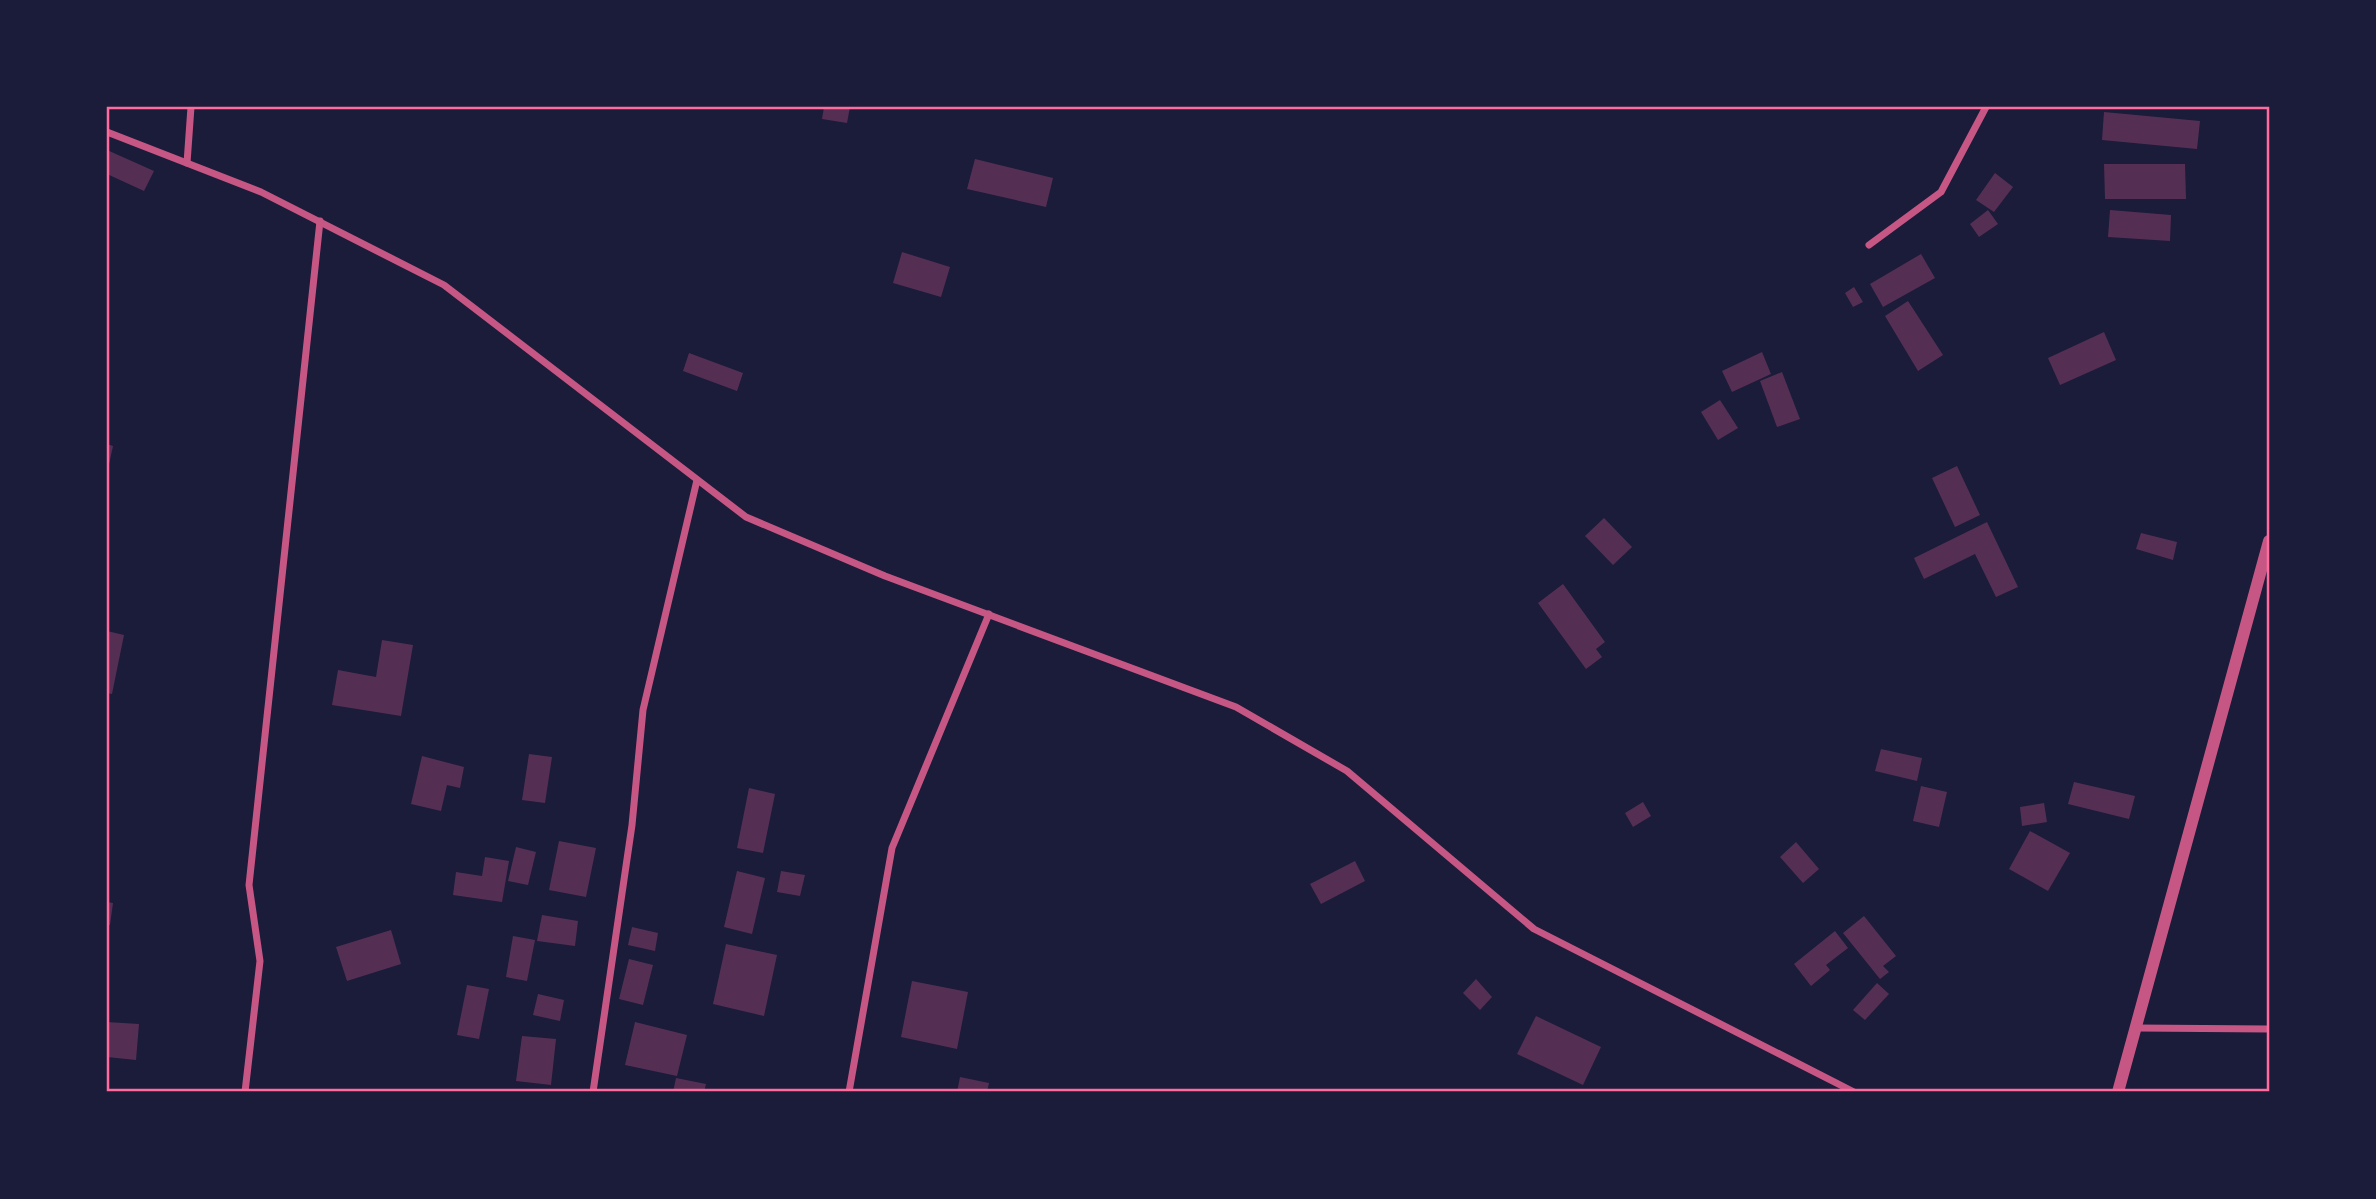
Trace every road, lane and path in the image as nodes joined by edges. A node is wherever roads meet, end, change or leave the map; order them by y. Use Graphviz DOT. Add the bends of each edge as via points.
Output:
graph roads {
  1 [pos="191,107"];
  2 [pos="1986,107"];
  3 [pos="107,132"];
  4 [pos="187,163"];
  5 [pos="320,221"];
  6 [pos="1869,245"];
  7 [pos="697,480"];
  8 [pos="2269,541"];
  9 [pos="989,614"];
  10 [pos="2137,1028"];
  11 [pos="2269,1029"];
  12 [pos="245,1092"];
  13 [pos="593,1092"];
  14 [pos="849,1092"];
  15 [pos="1854,1092"];
  16 [pos="2118,1092"];
  1 -- 4 [label="street"];
  2 -- 6 [label="street" via="1941,192"];
  3 -- 4 [label="street"];
  4 -- 5 [label="street"];
  5 -- 7 [label="street" via="444,285"];
  5 -- 12 [label="street" via="250,885 260,961"];
  7 -- 9 [label="street" via="746,517"];
  7 -- 13 [label="street" via="643,710 632,825"];
  8 -- 10 [label="street"];
  9 -- 14 [label="street" via="892,848"];
  9 -- 15 [label="street" via="1236,707 1347,771 1534,929"];
  10 -- 11 [label="street"];
  10 -- 16 [label="street"];
}
